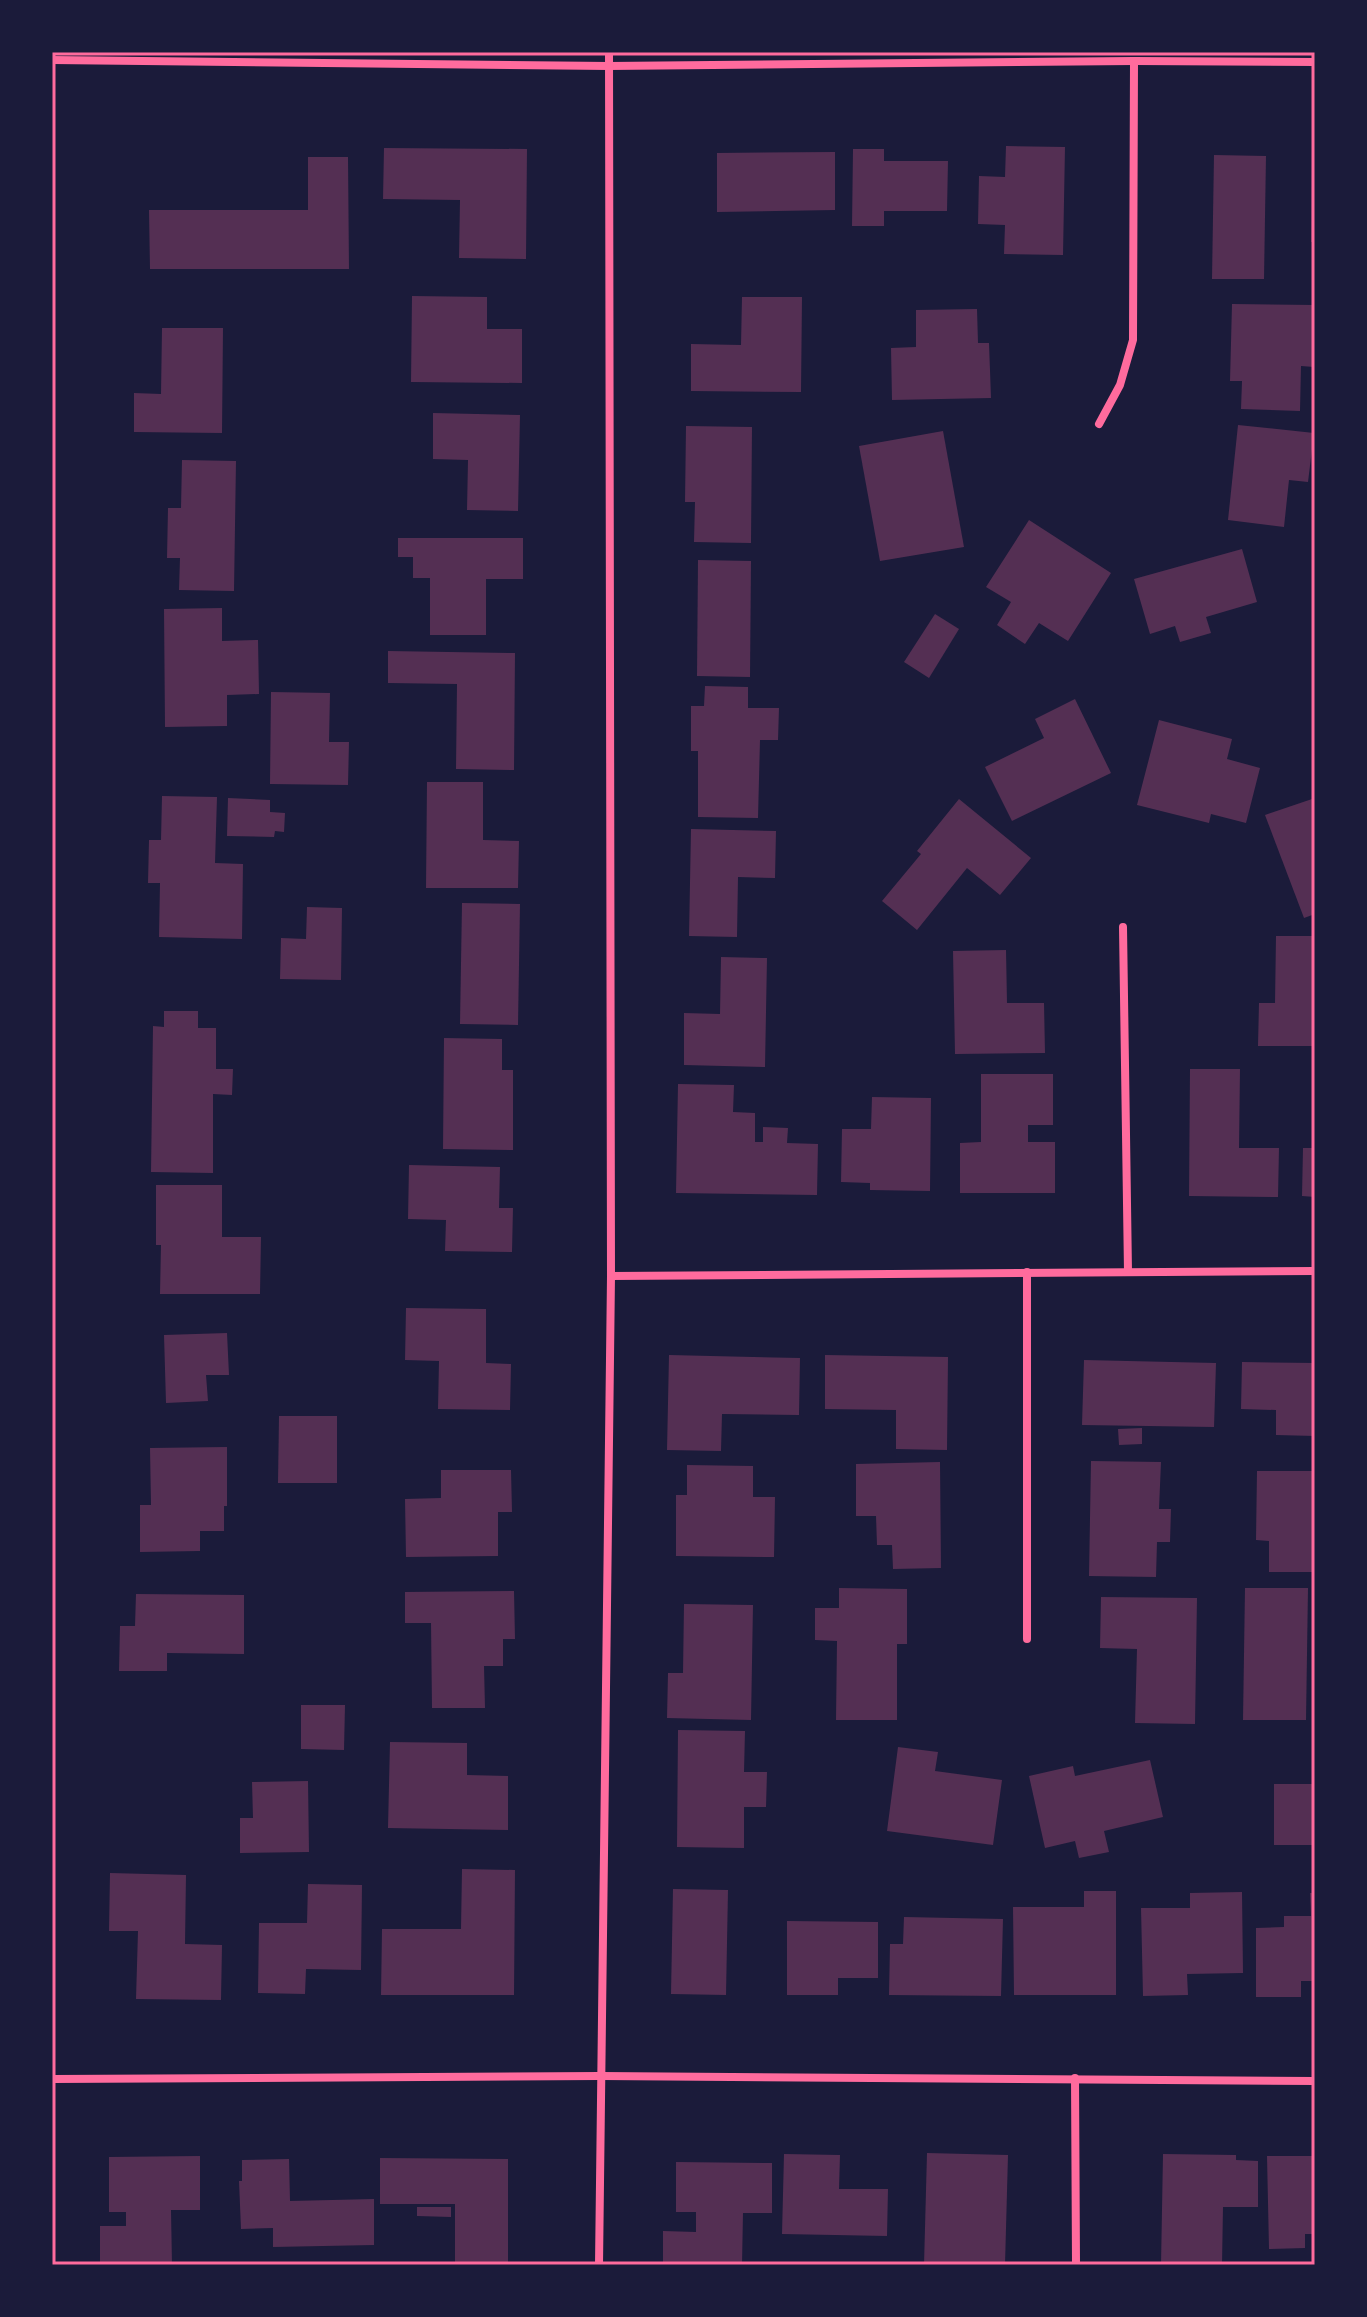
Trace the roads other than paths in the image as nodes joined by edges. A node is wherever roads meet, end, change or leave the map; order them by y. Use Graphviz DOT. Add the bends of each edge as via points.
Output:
graph roads {
  1 [pos="609,52"];
  2 [pos="52,60"];
  3 [pos="1134,61"];
  4 [pos="1315,62"];
  5 [pos="609,66"];
  6 [pos="1099,424"];
  7 [pos="1123,927"];
  8 [pos="1315,1271"];
  9 [pos="1027,1272"];
  10 [pos="1128,1272"];
  11 [pos="611,1276"];
  12 [pos="1027,1639"];
  13 [pos="601,2076"];
  14 [pos="1075,2078"];
  15 [pos="52,2079"];
  16 [pos="1315,2081"];
  17 [pos="599,2265"];
  18 [pos="1076,2265"];
  1 -- 5 [label="street"];
  2 -- 5 [label="street"];
  3 -- 4 [label="street"];
  3 -- 5 [label="street"];
  3 -- 6 [label="street" via="1133,340 1120,385"];
  5 -- 11 [label="street"];
  7 -- 10 [label="street"];
  8 -- 10 [label="street"];
  9 -- 10 [label="street"];
  9 -- 11 [label="street"];
  9 -- 12 [label="street"];
  11 -- 13 [label="street"];
  13 -- 14 [label="street"];
  13 -- 15 [label="street"];
  13 -- 17 [label="street"];
  14 -- 16 [label="street"];
  14 -- 18 [label="street"];
}
